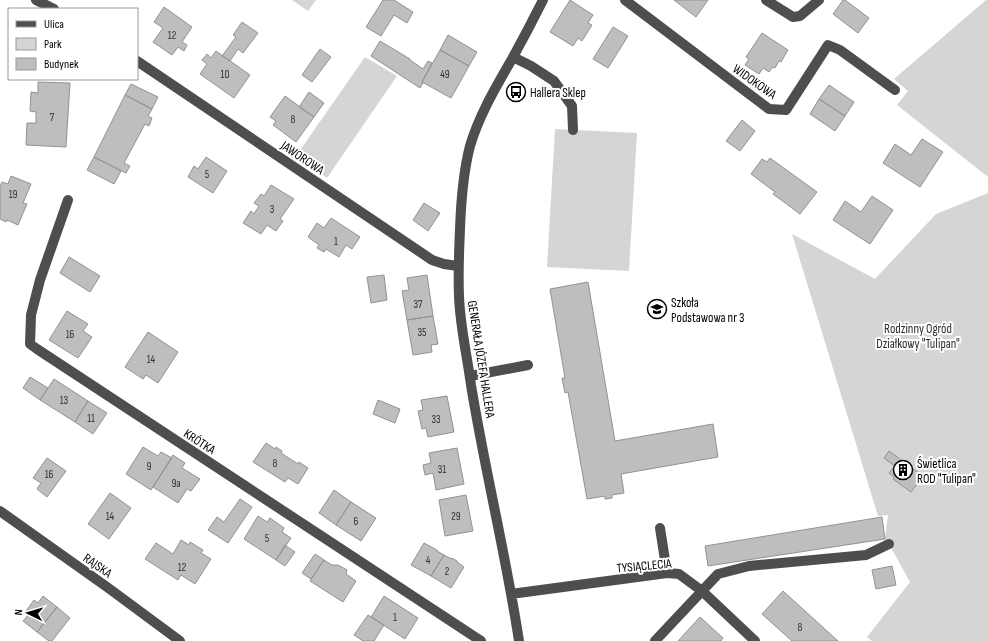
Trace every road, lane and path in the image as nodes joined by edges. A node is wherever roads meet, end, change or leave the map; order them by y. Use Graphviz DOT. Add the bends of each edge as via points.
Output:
graph roads {
  1 [pos="36,0"];
  2 [pos="544,0"];
  3 [pos="624,0"];
  4 [pos="766,0"];
  5 [pos="819,0"];
  6 [pos="52,8"];
  7 [pos="513,57"];
  8 [pos="138,61"];
  9 [pos="895,90"];
  10 [pos="573,130"];
  11 [pos="68,200"];
  12 [pos="458,266"];
  13 [pos="528,365"];
  14 [pos="470,376"];
  15 [pos="0,511"];
  16 [pos="660,528"];
  17 [pos="889,544"];
  18 [pos="667,573"];
  19 [pos="702,591"];
  20 [pos="511,594"];
  21 [pos="180,641"];
  22 [pos="481,641"];
  23 [pos="519,641"];
  24 [pos="655,641"];
  25 [pos="756,641"];
  1 -- 6 [label="street"];
  2 -- 7 [label="street, GENERAŁA JÓZEFA HALLERA"];
  3 -- 9 [label="street, WIDOKOWA" via="769,110 786,110 828,45 840,50"];
  4 -- 5 [label="street" via="793,17 800,16"];
  7 -- 10 [label="street" via="554,81 572,106"];
  7 -- 12 [label="street, GENERAŁA JÓZEFA HALLERA" via="480,120 470,146 461,204"];
  8 -- 12 [label="street, JAWOROWA" via="432,260"];
  11 -- 22 [label="street, KRÓTKA" via="30,315 30,344"];
  12 -- 14 [label="street, GENERAŁA JÓZEFA HALLERA" via="462,328"];
  13 -- 14 [label="street"];
  14 -- 20 [label="street, GENERAŁA JÓZEFA HALLERA"];
  15 -- 21 [label="street, RAJSKA"];
  16 -- 18 [label="street"];
  17 -- 19 [label="street" via="866,555 749,566 718,574"];
  18 -- 19 [label="street, TYSIĄCLECIA" via="679,574"];
  18 -- 20 [label="street, TYSIĄCLECIA"];
  19 -- 24 [label="street"];
  19 -- 25 [label="street, TYSIĄCLECIA"];
  20 -- 23 [label="street, GENERAŁA JÓZEFA HALLERA"];
}
